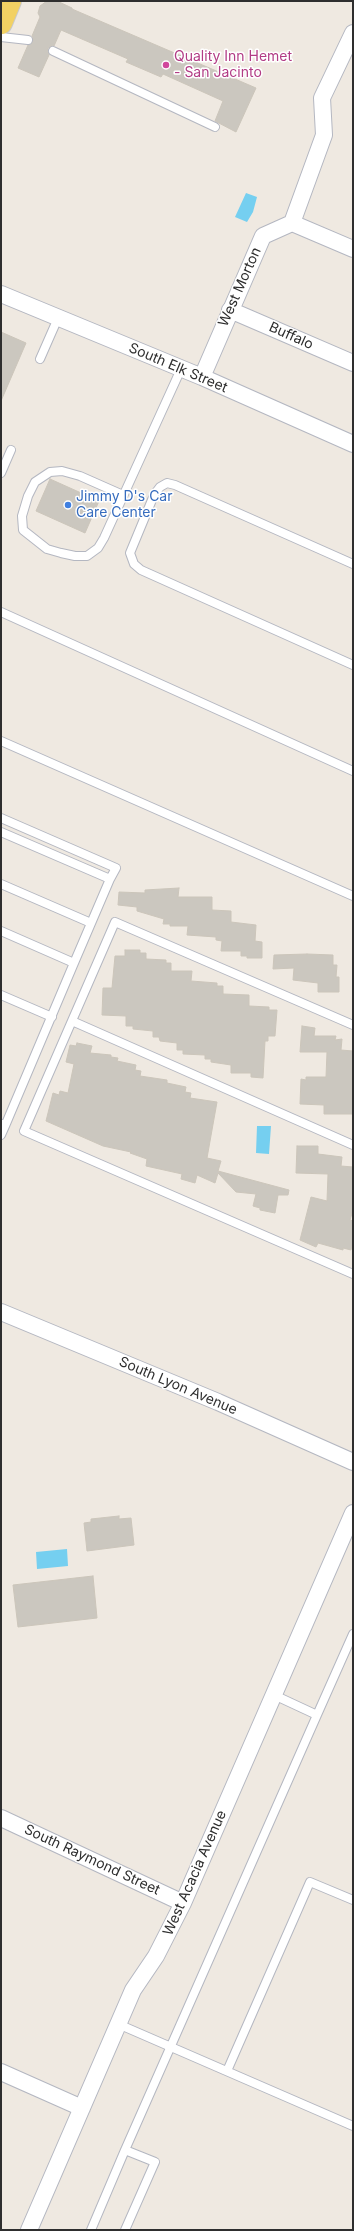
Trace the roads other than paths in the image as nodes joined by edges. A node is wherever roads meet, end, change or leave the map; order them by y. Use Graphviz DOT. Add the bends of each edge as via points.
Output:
graph roads {
  1 [pos="10,1"];
  2 [pos="1,23"];
  3 [pos="353,33"];
  4 [pos="1,37"];
  5 [pos="28,40"];
  6 [pos="53,51"];
  7 [pos="215,127"];
  8 [pos="292,223"];
  9 [pos="353,249"];
  10 [pos="1,294"];
  11 [pos="230,310"];
  12 [pos="58,318"];
  13 [pos="40,359"];
  14 [pos="353,363"];
  15 [pos="181,369"];
  16 [pos="202,378"];
  17 [pos="353,444"];
  18 [pos="12,450"];
  19 [pos="1,473"];
  20 [pos="123,495"];
  21 [pos="353,564"];
  22 [pos="1,612"];
  23 [pos="353,665"];
  24 [pos="1,741"];
  25 [pos="353,771"];
  26 [pos="1,818"];
  27 [pos="1,832"];
  28 [pos="110,879"];
  29 [pos="1,884"];
  30 [pos="353,896"];
  31 [pos="91,923"];
  32 [pos="1,931"];
  33 [pos="74,963"];
  34 [pos="1,995"];
  35 [pos="52,1017"];
  36 [pos="72,1021"];
  37 [pos="353,1025"];
  38 [pos="3,1125"];
  39 [pos="1,1135"];
  40 [pos="353,1145"];
  41 [pos="353,1274"];
  42 [pos="1,1312"];
  43 [pos="353,1462"];
  44 [pos="353,1513"];
  45 [pos="353,1634"];
  46 [pos="274,1695"];
  47 [pos="317,1715"];
  48 [pos="1,1818"];
  49 [pos="353,1900"];
  50 [pos="183,1903"];
  51 [pos="118,2024"];
  52 [pos="170,2045"];
  53 [pos="227,2071"];
  54 [pos="1,2072"];
  55 [pos="82,2108"];
  56 [pos="353,2126"];
  57 [pos="125,2150"];
  58 [pos="29,2230"];
  59 [pos="91,2230"];
  60 [pos="125,2230"];
  1 -- 2 [label="main road"];
  3 -- 8 [label="street" via="322,98 324,135"];
  4 -- 5 [label="lane"];
  6 -- 7 [label="lane"];
  8 -- 9 [label="street"];
  8 -- 11 [label="street, West Morton" via="263,236"];
  10 -- 12 [label="street, South Elk Street"];
  11 -- 14 [label="street, Buffalo"];
  11 -- 16 [label="street, West Morton"];
  12 -- 13 [label="lane"];
  12 -- 15 [label="street, South Elk Street"];
  15 -- 16 [label="street, South Elk Street"];
  15 -- 20 [label="lane"];
  16 -- 17 [label="street, South Elk Street"];
  18 -- 19 [label="lane"];
  20 -- 20 [label="lane" via="104,538 98,548 87,556 75,556 47,549 23,530 22,516 28,496 36,482 50,472 62,471 80,476"];
  21 -- 23 [label="lane" via="167,483 154,495 130,553 134,564 141,570"];
  22 -- 25 [label="lane"];
  24 -- 30 [label="lane"];
  26 -- 28 [label="lane" via="116,868"];
  27 -- 28 [label="lane"];
  28 -- 31 [label="lane"];
  29 -- 31 [label="lane"];
  31 -- 33 [label="lane"];
  32 -- 33 [label="lane"];
  33 -- 35 [label="lane"];
  34 -- 35 [label="lane"];
  35 -- 38 [label="lane"];
  36 -- 37 [label="lane" via="115,922"];
  36 -- 40 [label="lane"];
  36 -- 41 [label="lane" via="24,1131"];
  38 -- 39 [label="lane"];
  42 -- 43 [label="street, South Lyon Avenue" via="218,1402"];
  44 -- 46 [label="street, West Acacia Avenue"];
  45 -- 47 [label="lane"];
  46 -- 47 [label="lane"];
  46 -- 50 [label="street, West Acacia Avenue"];
  47 -- 52 [label="lane"];
  48 -- 50 [label="street, South Raymond Street"];
  49 -- 53 [label="lane" via="310,1882"];
  50 -- 51 [label="street, West Acacia Avenue" via="156,1956 133,1990"];
  51 -- 52 [label="lane"];
  51 -- 55 [label="street, West Acacia Avenue"];
  52 -- 53 [label="lane"];
  52 -- 57 [label="lane"];
  53 -- 56 [label="lane"];
  54 -- 55 [label="street"];
  55 -- 58 [label="street, West Acacia Avenue"];
  57 -- 59 [label="lane"];
  57 -- 60 [label="lane" via="155,2162"];
}
